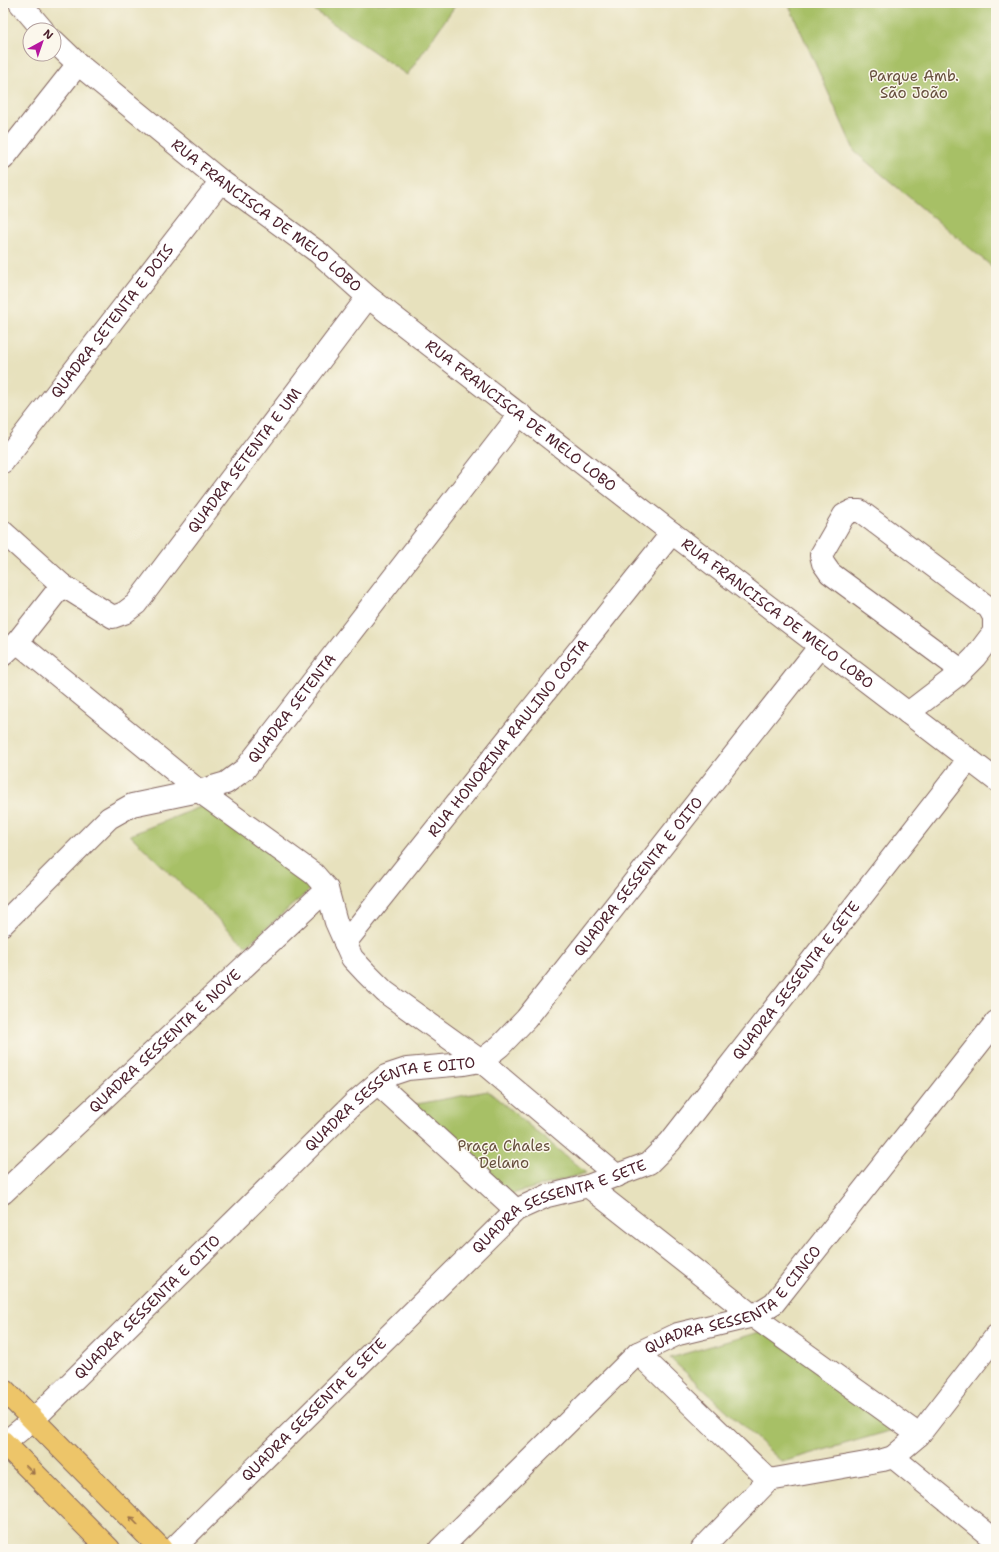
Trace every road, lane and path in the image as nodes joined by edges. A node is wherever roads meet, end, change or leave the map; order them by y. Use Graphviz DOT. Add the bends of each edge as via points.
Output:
graph roads {
  1 [pos="20,3"];
  2 [pos="36,22"];
  3 [pos="62,49"];
  4 [pos="78,64"];
  5 [pos="3,159"];
  6 [pos="221,181"];
  7 [pos="368,297"];
  8 [pos="520,414"];
  9 [pos="3,462"];
  10 [pos="3,532"];
  11 [pos="672,533"];
  12 [pos="62,585"];
  13 [pos="820,646"];
  14 [pos="10,648"];
  15 [pos="961,670"];
  16 [pos="908,713"];
  17 [pos="969,759"];
  18 [pos="996,780"];
  19 [pos="199,791"];
  20 [pos="327,889"];
  21 [pos="3,924"];
  22 [pos="345,943"];
  23 [pos="996,1022"];
  24 [pos="481,1062"];
  25 [pos="377,1083"];
  26 [pos="617,1176"];
  27 [pos="588,1186"];
  28 [pos="3,1193"];
  29 [pos="516,1210"];
  30 [pos="753,1316"];
  31 [pos="996,1336"];
  32 [pos="638,1353"];
  33 [pos="3,1389"];
  34 [pos="34,1419"];
  35 [pos="919,1435"];
  36 [pos="3,1443"];
  37 [pos="893,1457"];
  38 [pos="769,1480"];
  39 [pos="996,1541"];
  40 [pos="109,1549"];
  41 [pos="161,1549"];
  42 [pos="173,1549"];
  43 [pos="440,1549"];
  44 [pos="702,1549"];
  1 -- 2 [label="street"];
  3 -- 4 [label="street, RUA FRANCISCA DE MELO LOBO"];
  4 -- 5 [label="street"];
  4 -- 6 [label="street, RUA FRANCISCA DE MELO LOBO"];
  6 -- 7 [label="street, RUA FRANCISCA DE MELO LOBO" via="319,253"];
  6 -- 9 [label="street, QUADRA SETENTA E DOIS"];
  7 -- 8 [label="street, RUA FRANCISCA DE MELO LOBO"];
  7 -- 12 [label="street, QUADRA SETENTA E UM" via="136,604 113,617"];
  8 -- 11 [label="street, RUA FRANCISCA DE MELO LOBO"];
  8 -- 19 [label="street, QUADRA SETENTA" via="245,770 226,783"];
  10 -- 12 [label="street"];
  11 -- 13 [label="street, RUA FRANCISCA DE MELO LOBO"];
  11 -- 22 [label="street, RUA HONORINA RAULINO COSTA"];
  12 -- 14 [label="street"];
  13 -- 16 [label="street, RUA FRANCISCA DE MELO LOBO"];
  13 -- 24 [label="street, QUADRA SESSENTA E OITO" via="526,1018"];
  14 -- 19 [label="street"];
  15 -- 15 [label="street" via="975,658 994,632 994,617 988,608 860,511 844,515 821,555 823,563 830,572"];
  15 -- 16 [label="street"];
  16 -- 17 [label="street, RUA FRANCISCA DE MELO LOBO"];
  17 -- 18 [label="street, RUA FRANCISCA DE MELO LOBO"];
  17 -- 26 [label="street, QUADRA SESSENTA E SETE" via="670,1142 649,1163"];
  19 -- 20 [label="street" via="314,874"];
  19 -- 21 [label="street, QUADRA SETENTA" via="132,805 109,818"];
  20 -- 22 [label="street"];
  20 -- 28 [label="street, QUADRA SESSENTA E NOVE"];
  22 -- 24 [label="street" via="352,958 385,992"];
  23 -- 30 [label="street, QUADRA SESSENTA E CINCO" via="774,1303"];
  24 -- 25 [label="street, QUADRA SESSENTA E OITO" via="407,1069 386,1076"];
  24 -- 26 [label="street"];
  25 -- 29 [label="street"];
  25 -- 34 [label="street, QUADRA SESSENTA E OITO"];
  26 -- 27 [label="street, QUADRA SESSENTA E SETE"];
  27 -- 29 [label="street, QUADRA SESSENTA E SETE" via="547,1196"];
  27 -- 30 [label="street"];
  29 -- 42 [label="street, QUADRA SESSENTA E SETE"];
  30 -- 32 [label="street, QUADRA SESSENTA E CINCO" via="678,1334"];
  30 -- 35 [label="street"];
  31 -- 35 [label="street"];
  32 -- 38 [label="street"];
  32 -- 43 [label="street, QUADRA SESSENTA E CINCO"];
  33 -- 34 [label="main road"];
  34 -- 36 [label="street, QUADRA SESSENTA E OITO"];
  41 -- 34 [label="main road, one-way"];
  35 -- 37 [label="street"];
  36 -- 40 [label="main road, one-way"];
  37 -- 38 [label="street"];
  37 -- 39 [label="street"];
  38 -- 44 [label="street"];
}
